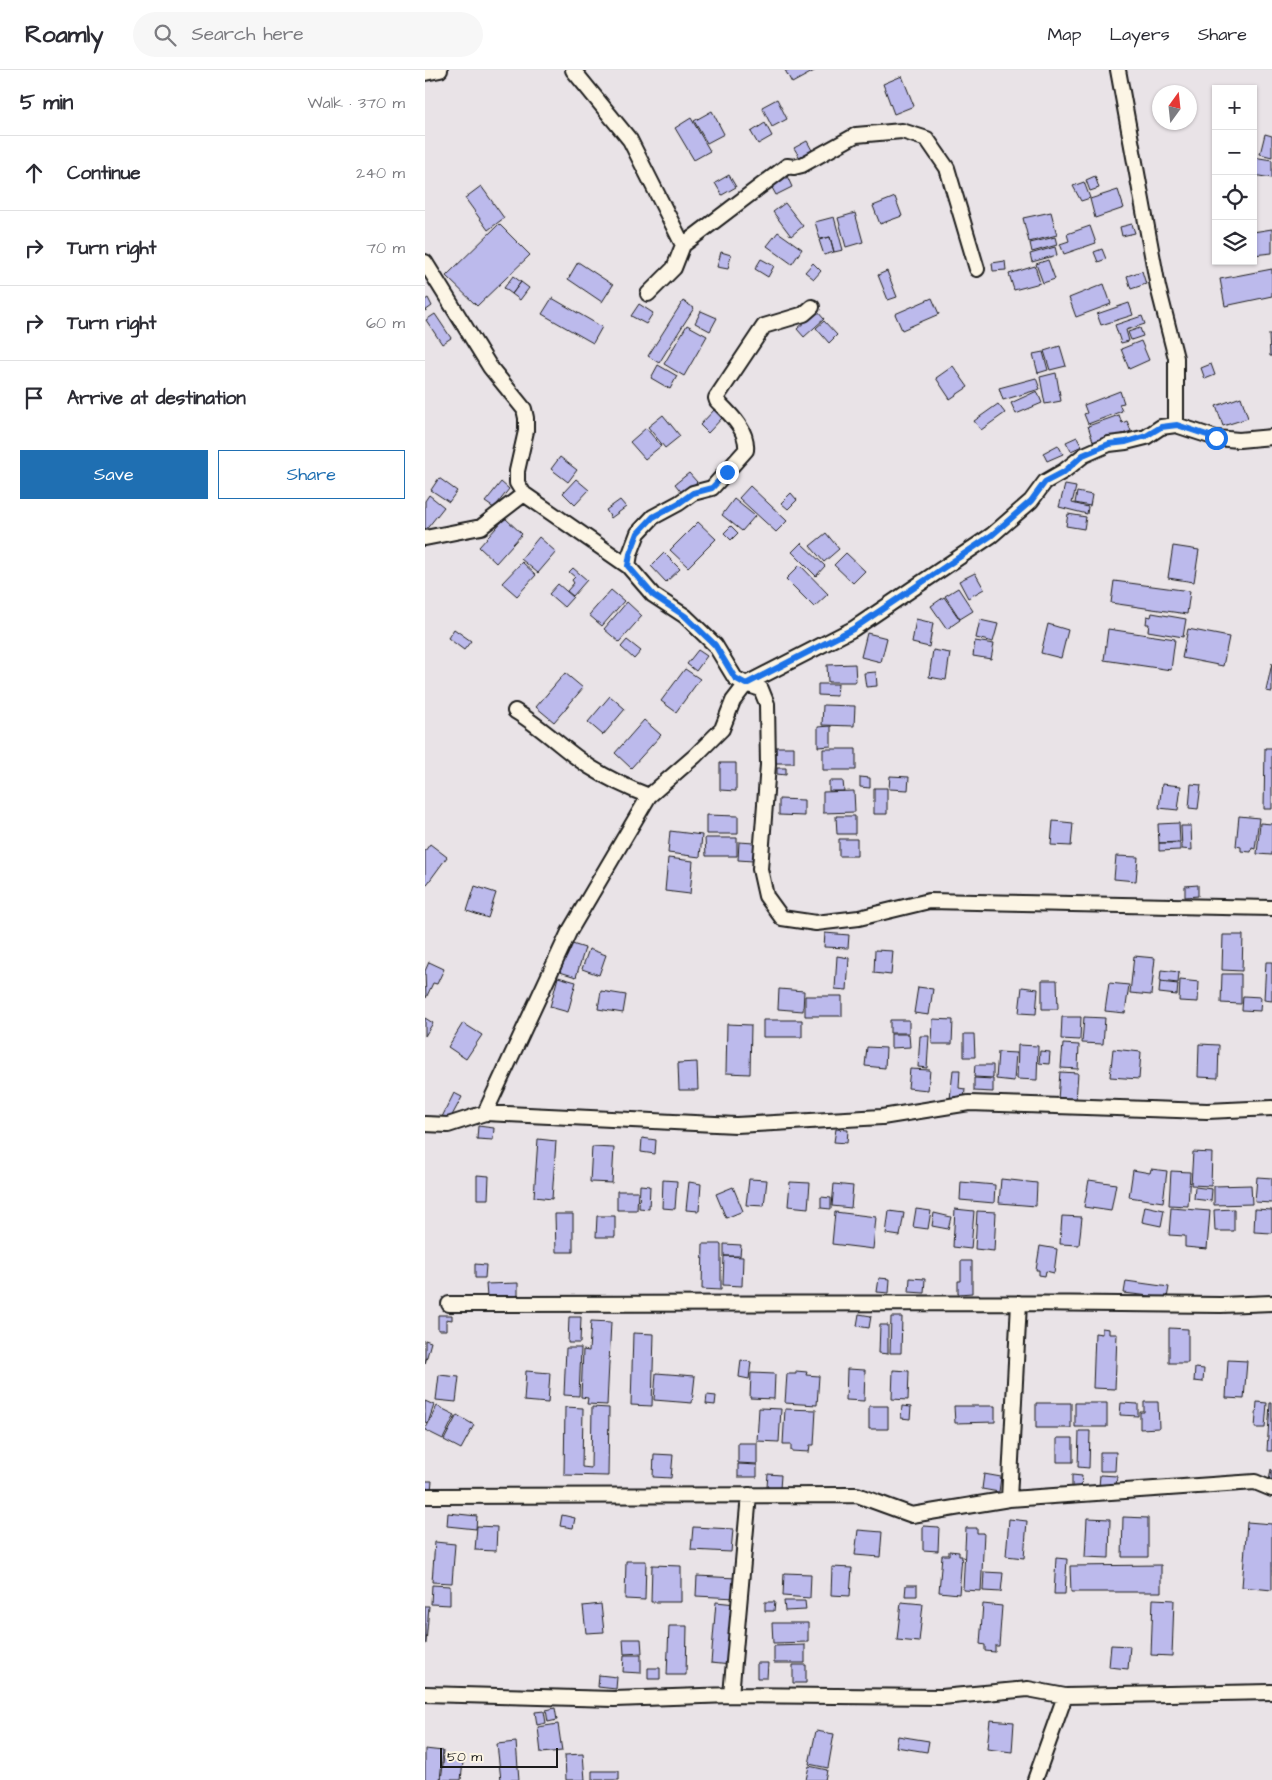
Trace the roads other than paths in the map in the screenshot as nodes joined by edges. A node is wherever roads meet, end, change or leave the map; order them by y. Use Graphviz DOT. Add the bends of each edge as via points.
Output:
graph roads {
  1 [pos="439,70"];
  2 [pos="573,70"];
  3 [pos="1118,70"];
  4 [pos="425,73"];
  5 [pos="683,245"];
  6 [pos="425,262"];
  7 [pos="977,269"];
  8 [pos="648,294"];
  9 [pos="811,307"];
  10 [pos="1177,425"];
  11 [pos="1272,437"];
  12 [pos="524,494"];
  13 [pos="425,538"];
  14 [pos="628,566"];
  15 [pos="746,684"];
  16 [pos="515,711"];
  17 [pos="649,796"];
  18 [pos="1272,908"];
  19 [pos="1272,1108"];
  20 [pos="485,1113"];
  21 [pos="425,1124"];
  22 [pos="1019,1302"];
  23 [pos="1272,1303"];
  24 [pos="449,1304"];
  25 [pos="1272,1489"];
  26 [pos="425,1496"];
  27 [pos="749,1496"];
  28 [pos="1009,1499"];
  29 [pos="1272,1692"];
  30 [pos="425,1694"];
  31 [pos="731,1695"];
  32 [pos="1065,1696"];
  33 [pos="1035,1780"];
  1 -- 4 [label="street"];
  2 -- 5 [label="street" via="630,140"];
  3 -- 10 [label="street" via="1157,287 1176,358"];
  5 -- 7 [label="street" via="787,166 802,165 856,135 902,131 927,139 947,168"];
  5 -- 8 [label="street" via="674,268"];
  6 -- 12 [label="street" via="490,367 524,409 527,431 517,471 517,483"];
  9 -- 14 [label="street" via="804,314 763,326 716,398 745,436 746,450 712,488 693,493 653,517 638,533"];
  10 -- 11 [label="street" via="1216,438"];
  10 -- 15 [label="street" via="1161,427 1146,436 1109,444 1083,455 1064,472 1045,482 1031,501 992,535 853,629"];
  12 -- 13 [label="street" via="481,527"];
  12 -- 14 [label="street"];
  14 -- 15 [label="street" via="653,595 685,616 715,645 735,678"];
  15 -- 17 [label="street" via="733,702 722,730"];
  15 -- 18 [label="street" via="761,689 767,704 767,765 760,869 765,896 782,918 816,923 859,918 929,901"];
  16 -- 17 [label="street" via="537,724 589,766"];
  17 -- 20 [label="street" via="569,932"];
  19 -- 20 [label="street" via="1207,1111 969,1103 882,1117 736,1125"];
  20 -- 21 [label="street" via="448,1126"];
  22 -- 23 [label="street"];
  22 -- 24 [label="street"];
  22 -- 28 [label="street"];
  25 -- 28 [label="street" via="1255,1482"];
  26 -- 27 [label="street"];
  27 -- 28 [label="street" via="857,1495 913,1515"];
  27 -- 31 [label="street"];
  29 -- 32 [label="street"];
  30 -- 31 [label="street" via="614,1699"];
  31 -- 32 [label="street" via="942,1698 1028,1689"];
  32 -- 33 [label="street"];
}
